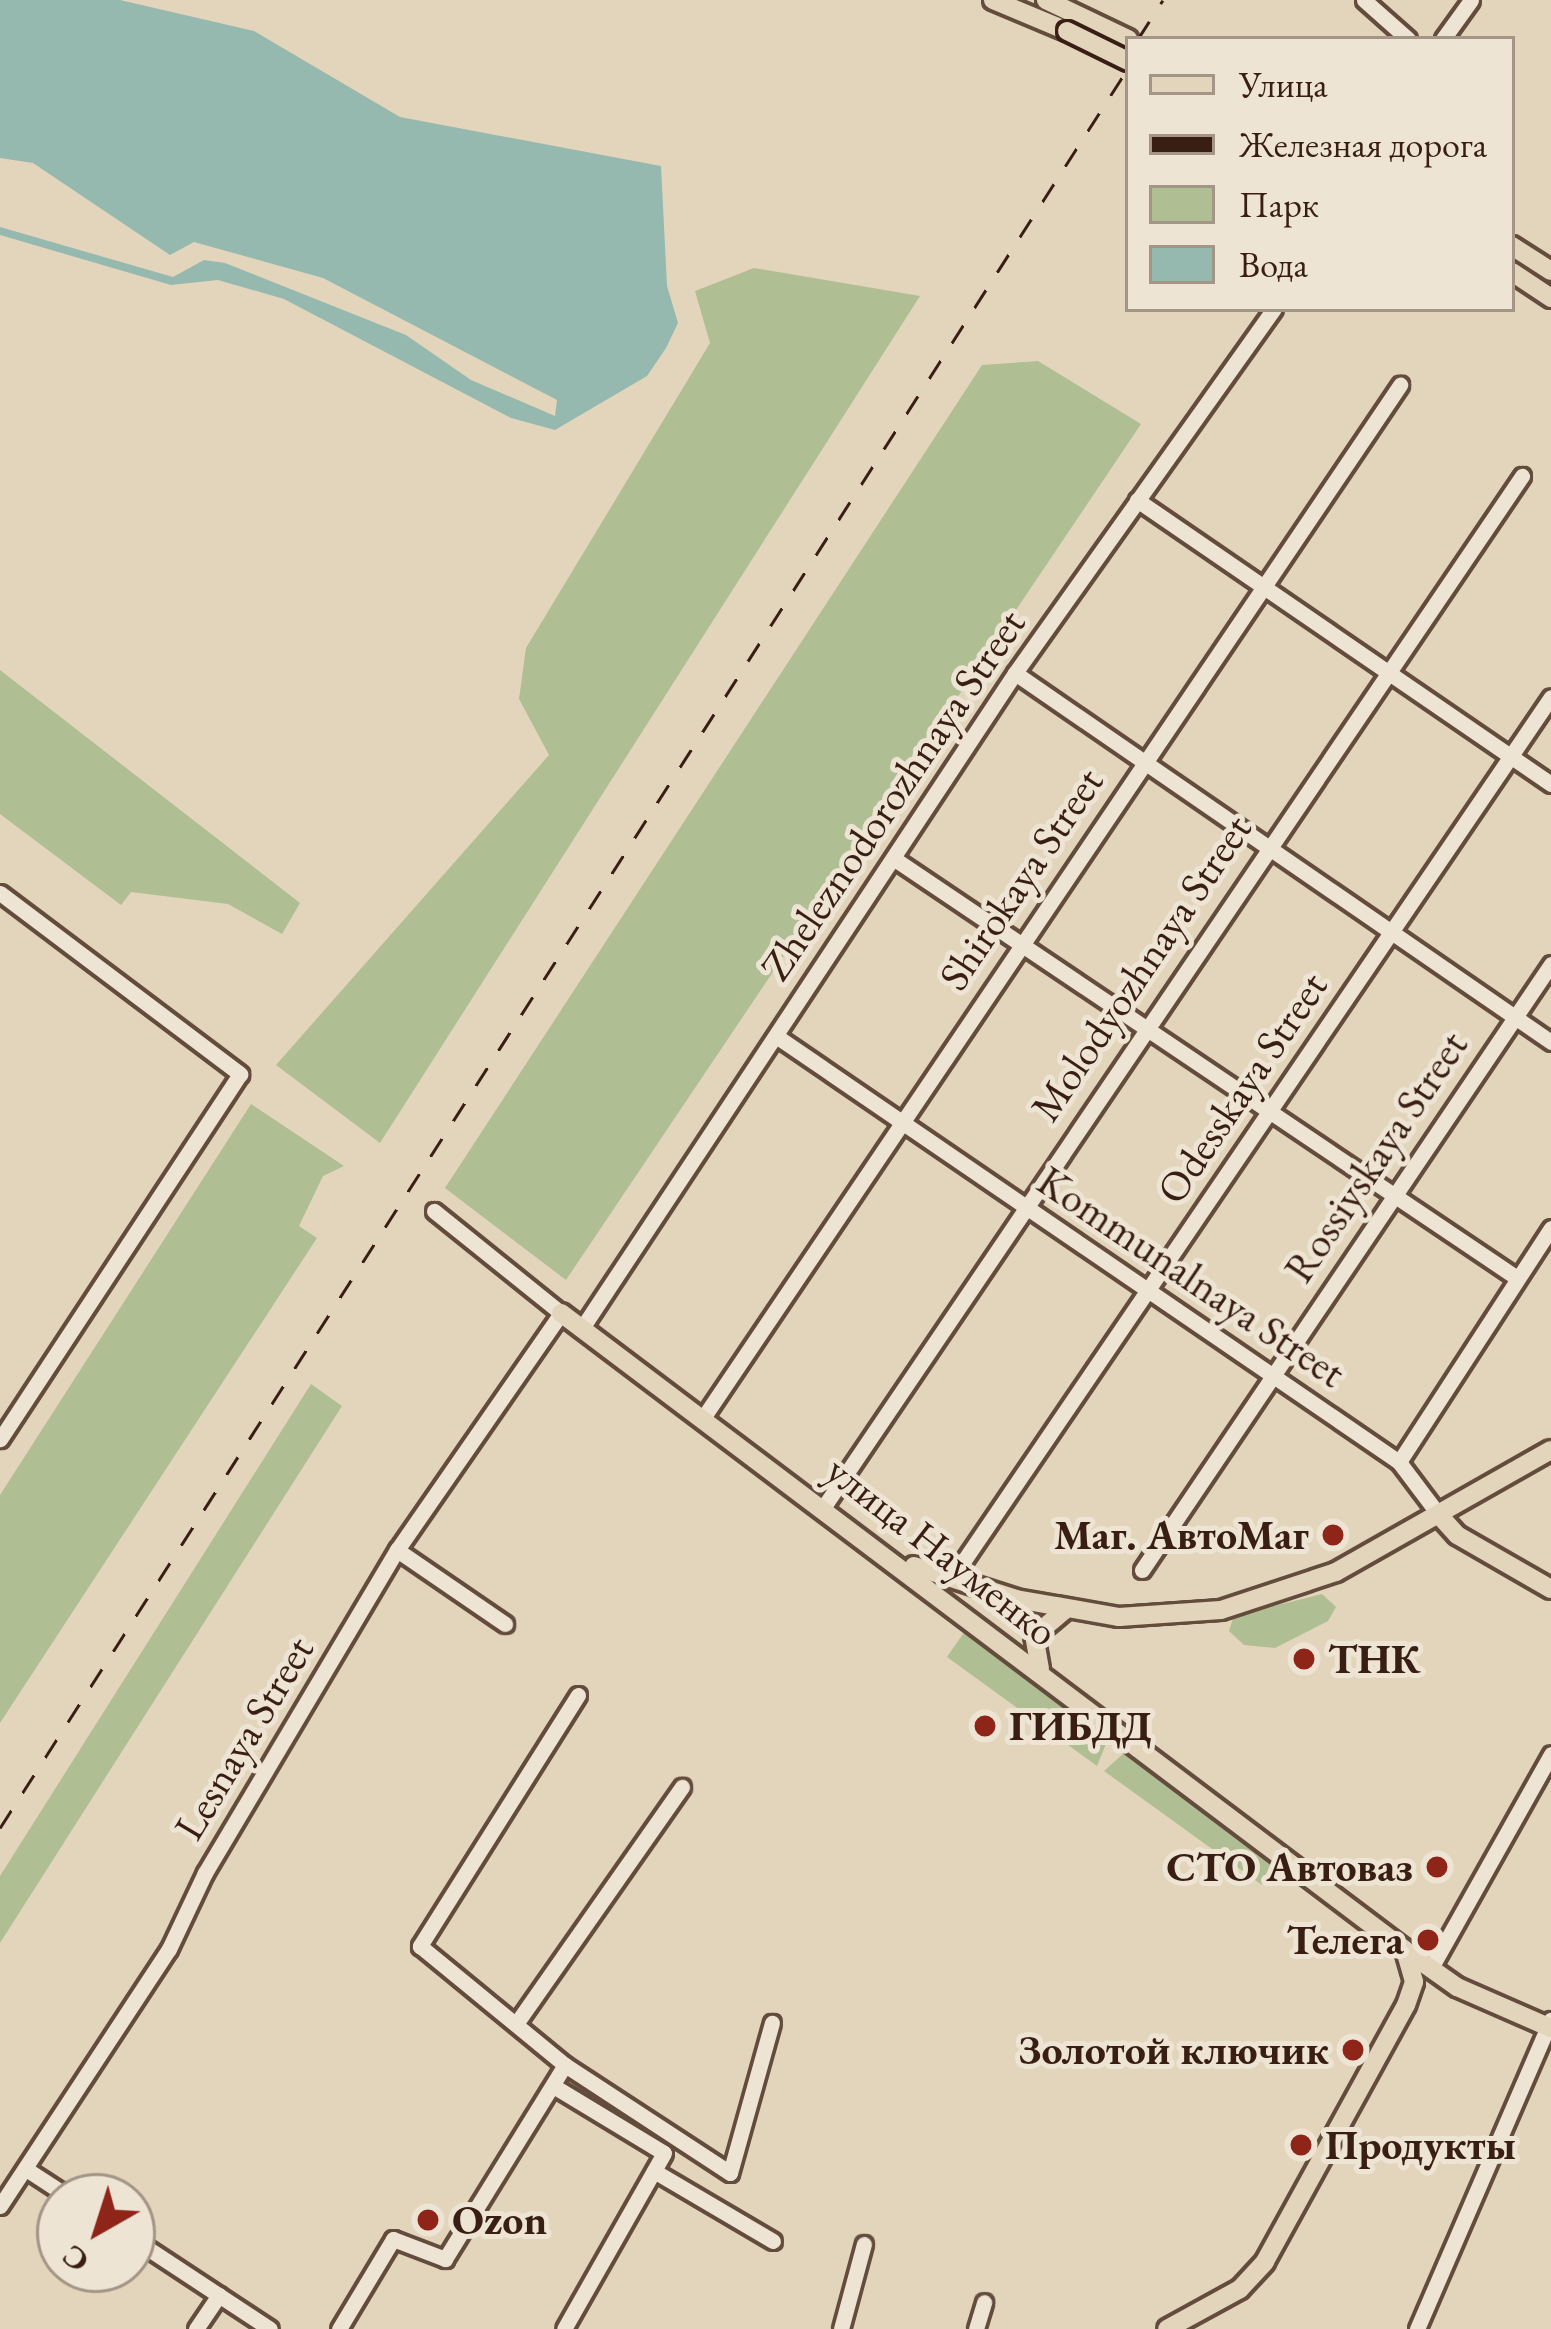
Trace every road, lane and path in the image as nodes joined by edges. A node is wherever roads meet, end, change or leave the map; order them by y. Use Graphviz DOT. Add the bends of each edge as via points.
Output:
graph roads {
  1 [pos="994,0"];
  2 [pos="1046,0"];
  3 [pos="1364,0"];
  4 [pos="1471,0"];
  5 [pos="1071,22"];
  6 [pos="1405,36"];
  7 [pos="1445,36"];
  8 [pos="1125,38"];
  9 [pos="1125,59"];
  10 [pos="1515,248"];
  11 [pos="1551,271"];
  12 [pos="1515,274"];
  13 [pos="1551,298"];
  14 [pos="1272,312"];
  15 [pos="1400,386"];
  16 [pos="1522,476"];
  17 [pos="1137,500"];
  18 [pos="1263,588"];
  19 [pos="1387,672"];
  20 [pos="1015,673"];
  21 [pos="1551,697"];
  22 [pos="1510,757"];
  23 [pos="1143,761"];
  24 [pos="1551,784"];
  25 [pos="1268,847"];
  26 [pos="896,860"];
  27 [pos="0,893"];
  28 [pos="1389,931"];
  29 [pos="1022,945"];
  30 [pos="1551,964"];
  31 [pos="1515,1017"];
  32 [pos="1144,1028"];
  33 [pos="776,1036"];
  34 [pos="1551,1042"];
  35 [pos="1272,1109"];
  36 [pos="900,1121"];
  37 [pos="1394,1193"];
  38 [pos="1022,1207"];
  39 [pos="434,1211"];
  40 [pos="1551,1228"];
  41 [pos="1517,1278"];
  42 [pos="1148,1292"];
  43 [pos="562,1313"];
  44 [pos="582,1328"];
  45 [pos="1273,1375"];
  46 [pos="705,1414"];
  47 [pos="0,1439"];
  48 [pos="1551,1450"];
  49 [pos="1399,1462"];
  50 [pos="825,1505"];
  51 [pos="1438,1515"];
  52 [pos="397,1550"];
  53 [pos="898,1561"];
  54 [pos="1142,1570"];
  55 [pos="952,1578"];
  56 [pos="1551,1589"];
  57 [pos="1016,1599"];
  58 [pos="1066,1609"];
  59 [pos="505,1624"];
  60 [pos="993,1636"];
  61 [pos="1028,1646"];
  62 [pos="578,1695"];
  63 [pos="1551,1754"];
  64 [pos="682,1787"];
  65 [pos="1405,1950"];
  66 [pos="1431,1968"];
  67 [pos="518,2021"];
  68 [pos="772,2024"];
  69 [pos="1550,2025"];
  70 [pos="565,2065"];
  71 [pos="555,2087"];
  72 [pos="26,2169"];
  73 [pos="654,2170"];
  74 [pos="36,2176"];
  75 [pos="0,2206"];
  76 [pos="773,2241"];
  77 [pos="864,2244"];
  78 [pos="156,2254"];
  79 [pos="219,2295"];
  80 [pos="984,2302"];
  81 [pos="196,2329"];
  82 [pos="270,2329"];
  83 [pos="339,2329"];
  84 [pos="564,2329"];
  85 [pos="841,2329"];
  86 [pos="976,2329"];
  87 [pos="1167,2329"];
  88 [pos="1417,2329"];
  1 -- 5 [label="main road"];
  2 -- 5 [label="main road"];
  3 -- 6 [label="street"];
  4 -- 7 [label="street"];
  5 -- 8 [label="main road"];
  5 -- 9 [label="main road, bridge"];
  10 -- 11 [label="main road"];
  12 -- 13 [label="main road"];
  14 -- 17 [label="street, Zheleznodorozhnaya Street"];
  15 -- 18 [label="street, Shirokaya Street"];
  16 -- 19 [label="street, Molodyozhnaya Street"];
  17 -- 18 [label="street"];
  17 -- 20 [label="street, Zheleznodorozhnaya Street"];
  18 -- 19 [label="street"];
  18 -- 23 [label="street, Shirokaya Street"];
  19 -- 22 [label="street"];
  19 -- 25 [label="street, Molodyozhnaya Street"];
  20 -- 23 [label="street"];
  20 -- 26 [label="street, Zheleznodorozhnaya Street"];
  21 -- 22 [label="street, Odesskaya Street"];
  22 -- 24 [label="street"];
  22 -- 28 [label="street, Odesskaya Street"];
  23 -- 25 [label="street"];
  23 -- 29 [label="street, Shirokaya Street"];
  25 -- 28 [label="street"];
  25 -- 32 [label="street, Molodyozhnaya Street"];
  26 -- 29 [label="street"];
  26 -- 33 [label="street, Zheleznodorozhnaya Street"];
  27 -- 47 [label="street" via="240,1074"];
  28 -- 31 [label="street"];
  28 -- 35 [label="street, Odesskaya Street"];
  29 -- 32 [label="street"];
  29 -- 36 [label="street, Shirokaya Street"];
  30 -- 31 [label="street, Rossiyskaya Street"];
  31 -- 34 [label="street"];
  31 -- 37 [label="street, Rossiyskaya Street"];
  32 -- 35 [label="street"];
  32 -- 38 [label="street, Molodyozhnaya Street"];
  33 -- 36 [label="street, Kommunalnaya Street"];
  33 -- 44 [label="street, Zheleznodorozhnaya Street"];
  35 -- 37 [label="street"];
  35 -- 42 [label="street, Odesskaya Street"];
  36 -- 38 [label="street, Kommunalnaya Street"];
  36 -- 46 [label="street, Shirokaya Street"];
  37 -- 41 [label="street"];
  37 -- 45 [label="street, Rossiyskaya Street"];
  38 -- 42 [label="street, Kommunalnaya Street"];
  38 -- 50 [label="street, Molodyozhnaya Street"];
  39 -- 43 [label="street, улица Науменко"];
  40 -- 41 [label="street"];
  41 -- 49 [label="street"];
  42 -- 45 [label="street, Kommunalnaya Street"];
  42 -- 55 [label="street, Odesskaya Street"];
  43 -- 44 [label="main road, улица Науменко"];
  43 -- 52 [label="street, Lesnaya Street"];
  44 -- 46 [label="main road, улица Науменко"];
  45 -- 49 [label="street, Kommunalnaya Street"];
  45 -- 54 [label="street, Rossiyskaya Street"];
  46 -- 50 [label="main road, улица Науменко"];
  48 -- 51 [label="main road"];
  49 -- 51 [label="street, Kommunalnaya Street"];
  50 -- 53 [label="main road, улица Науменко"];
  51 -- 56 [label="main road, Kommunalnaya Street" via="1457,1535"];
  51 -- 58 [label="main road" via="1336,1573 1236,1608 1163,1618"];
  52 -- 59 [label="street"];
  52 -- 72 [label="street, Lesnaya Street" via="205,1873 169,1948"];
  53 -- 55 [label="main road"];
  53 -- 60 [label="main road, улица Науменко"];
  55 -- 57 [label="main road"];
  57 -- 58 [label="main road"];
  57 -- 60 [label="main road" via="991,1613"];
  57 -- 61 [label="main road"];
  58 -- 61 [label="main road"];
  60 -- 61 [label="main road, улица Науменко"];
  61 -- 65 [label="main road, улица Науменко" via="1042,1673"];
  62 -- 67 [label="street" via="419,1946"];
  63 -- 66 [label="street"];
  64 -- 67 [label="street"];
  65 -- 66 [label="main road, улица Науменко"];
  65 -- 87 [label="main road" via="1414,1982 1265,2262 1240,2289"];
  66 -- 69 [label="main road, улица Науменко"];
  67 -- 70 [label="street"];
  68 -- 70 [label="street" via="730,2173"];
  69 -- 88 [label="street"];
  70 -- 71 [label="street"];
  71 -- 73 [label="street" via="664,2153"];
  71 -- 83 [label="street" via="445,2259 393,2239"];
  72 -- 74 [label="street"];
  72 -- 75 [label="street, Lesnaya Street"];
  73 -- 76 [label="street"];
  73 -- 84 [label="street"];
  77 -- 85 [label="street"];
  78 -- 79 [label="street"];
  79 -- 81 [label="street"];
  79 -- 82 [label="street"];
  80 -- 86 [label="street"];
}
